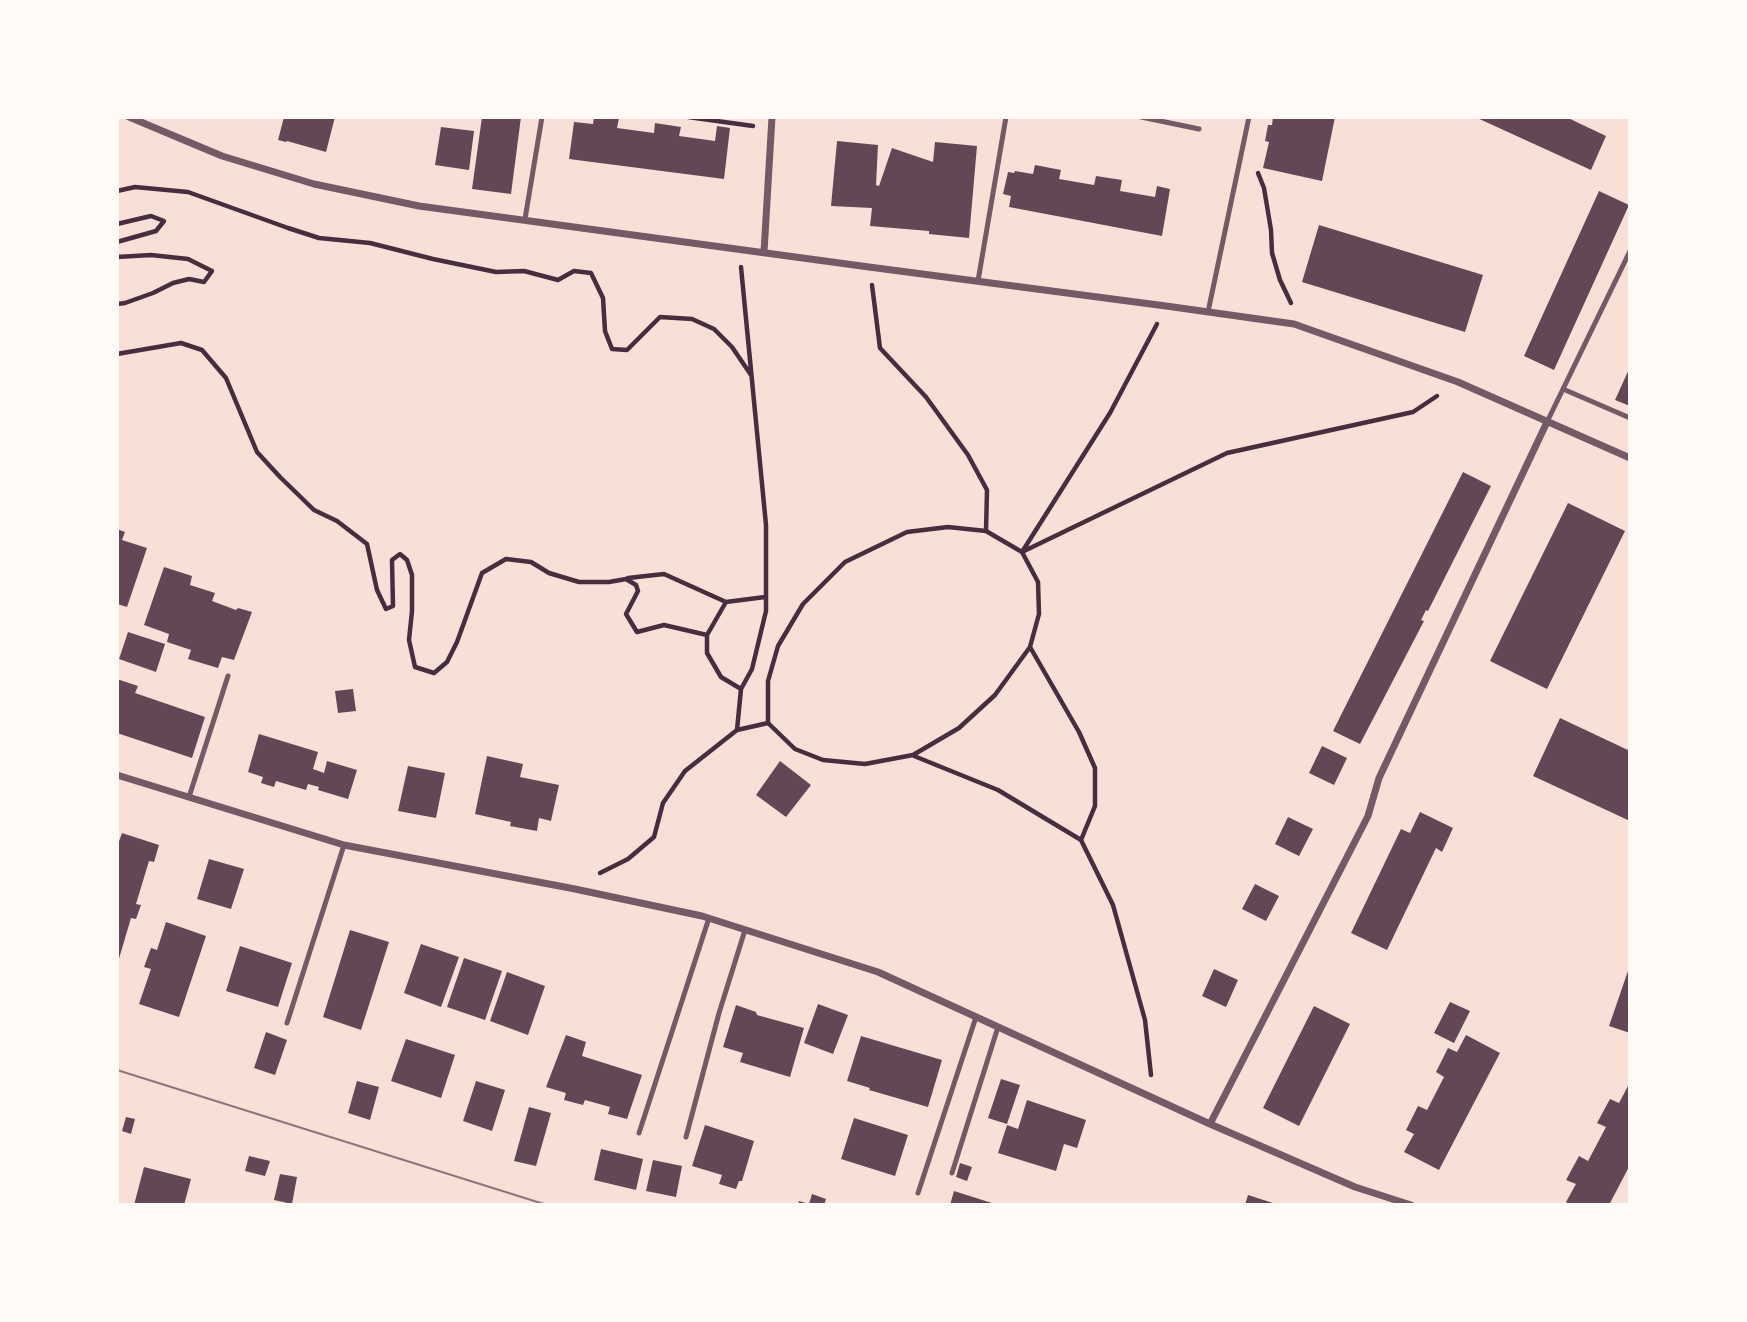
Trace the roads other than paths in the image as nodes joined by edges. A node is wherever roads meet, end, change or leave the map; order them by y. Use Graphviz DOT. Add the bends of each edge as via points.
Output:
graph roads {
  1 [pos="542,117"];
  2 [pos="772,117"];
  3 [pos="1006,117"];
  4 [pos="1141,117"];
  5 [pos="1248,117"];
  6 [pos="134,118"];
  7 [pos="1199,129"];
  8 [pos="525,219"];
  9 [pos="1630,251"];
  10 [pos="764,252"];
  11 [pos="978,281"];
  12 [pos="1208,312"];
  13 [pos="1563,389"];
  14 [pos="1630,418"];
  15 [pos="1547,422"];
  16 [pos="1630,458"];
  17 [pos="228,676"];
  18 [pos="117,775"];
  19 [pos="189,797"];
  20 [pos="344,845"];
  21 [pos="709,918"];
  22 [pos="745,930"];
  23 [pos="976,1017"];
  24 [pos="287,1023"];
  25 [pos="998,1027"];
  26 [pos="1210,1124"];
  27 [pos="639,1133"];
  28 [pos="686,1137"];
  29 [pos="952,1173"];
  30 [pos="918,1193"];
  31 [pos="1411,1205"];
  1 -- 8 [label="lane"];
  2 -- 10 [label="street"];
  3 -- 11 [label="lane"];
  4 -- 7 [label="lane"];
  5 -- 12 [label="lane"];
  6 -- 8 [label="street" via="222,156 314,184 419,205"];
  8 -- 10 [label="street"];
  9 -- 13 [label="lane"];
  10 -- 11 [label="street"];
  11 -- 12 [label="street"];
  12 -- 15 [label="street" via="1294,324 1458,382"];
  13 -- 14 [label="lane"];
  13 -- 15 [label="lane"];
  15 -- 16 [label="street"];
  15 -- 26 [label="street" via="1379,778 1368,816"];
  17 -- 19 [label="lane"];
  18 -- 19 [label="street"];
  19 -- 20 [label="street"];
  20 -- 21 [label="street"];
  20 -- 24 [label="lane"];
  21 -- 22 [label="street"];
  21 -- 27 [label="lane"];
  22 -- 23 [label="street" via="878,972"];
  22 -- 28 [label="lane"];
  23 -- 25 [label="street"];
  23 -- 30 [label="lane"];
  25 -- 26 [label="street"];
  25 -- 29 [label="lane"];
  26 -- 31 [label="street" via="1355,1187"];
}
